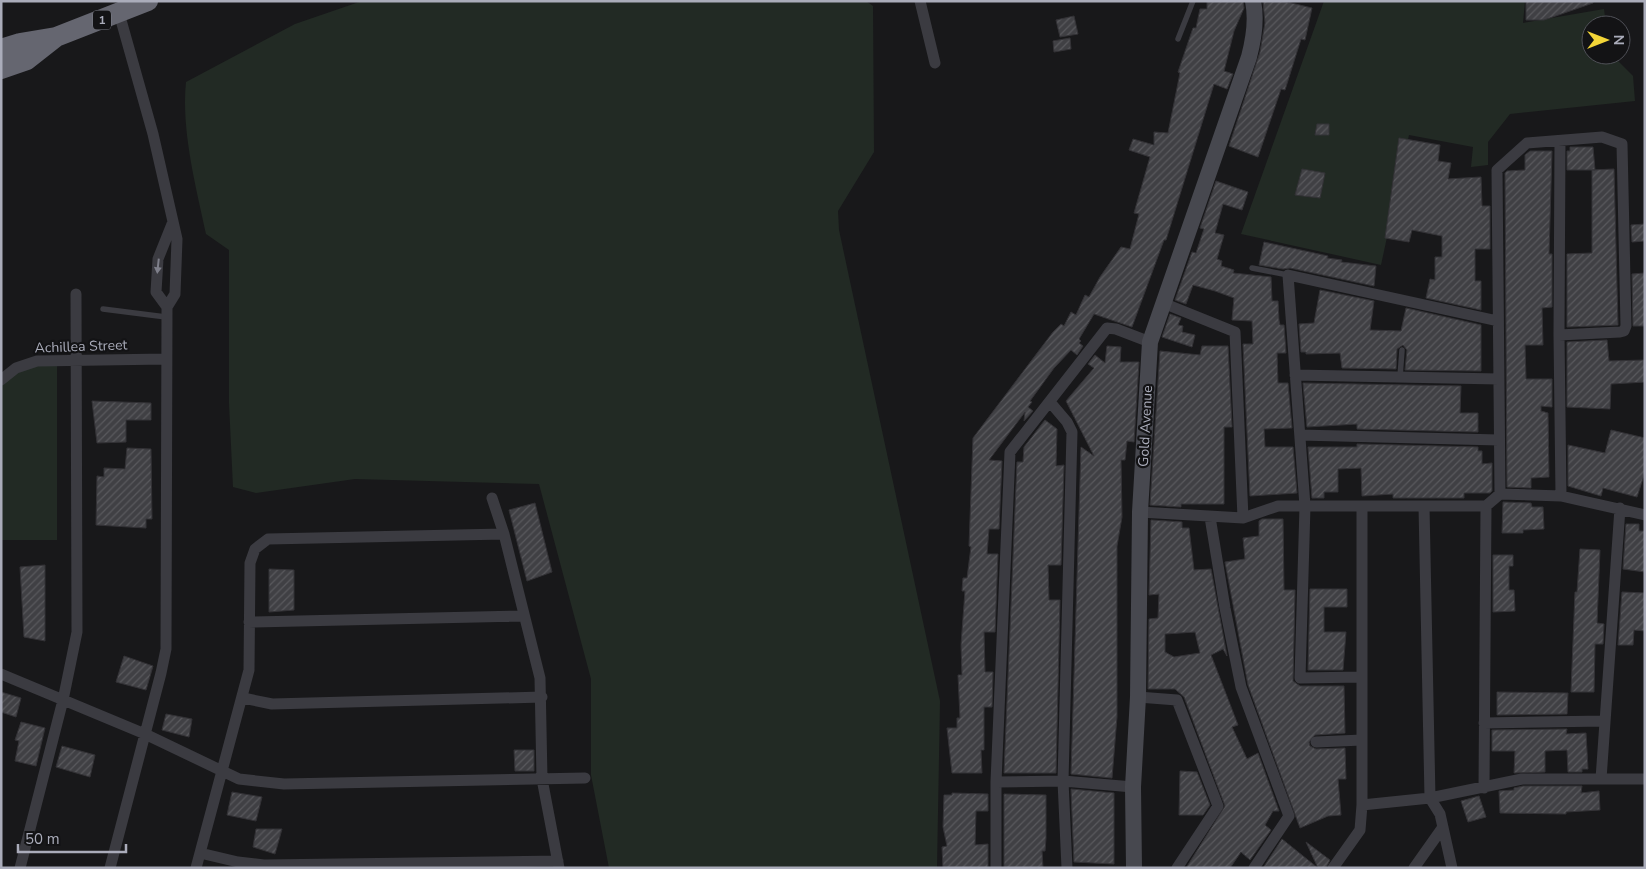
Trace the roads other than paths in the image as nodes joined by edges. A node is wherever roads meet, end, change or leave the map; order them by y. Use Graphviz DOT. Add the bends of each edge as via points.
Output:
graph roads {
  1 [pos="148,1"];
  2 [pos="920,1"];
  3 [pos="1193,1"];
  4 [pos="1253,1"];
  5 [pos="119,13"];
  6 [pos="56,38"];
  7 [pos="1178,39"];
  8 [pos="1,49"];
  9 [pos="935,63"];
  10 [pos="1,69"];
  11 [pos="1560,141"];
  12 [pos="172,224"];
  13 [pos="1252,268"];
  14 [pos="1288,275"];
  15 [pos="76,294"];
  16 [pos="1163,303"];
  17 [pos="104,309"];
  18 [pos="167,312"];
  19 [pos="1498,320"];
  20 [pos="1559,335"];
  21 [pos="1150,342"];
  22 [pos="1402,350"];
  23 [pos="166,359"];
  24 [pos="77,360"];
  25 [pos="1296,376"];
  26 [pos="1400,377"];
  27 [pos="1499,379"];
  28 [pos="1,380"];
  29 [pos="1050,402"];
  30 [pos="1300,435"];
  31 [pos="1499,440"];
  32 [pos="1500,494"];
  33 [pos="1561,496"];
  34 [pos="492,498"];
  35 [pos="1305,506"];
  36 [pos="1362,506"];
  37 [pos="1424,506"];
  38 [pos="1486,506"];
  39 [pos="1620,508"];
  40 [pos="1140,512"];
  41 [pos="1645,515"];
  42 [pos="1210,517"];
  43 [pos="1243,518"];
  44 [pos="504,534"];
  45 [pos="524,616"];
  46 [pos="250,622"];
  47 [pos="1,674"];
  48 [pos="1362,677"];
  49 [pos="542,697"];
  50 [pos="1138,697"];
  51 [pos="243,698"];
  52 [pos="63,700"];
  53 [pos="1605,721"];
  54 [pos="1484,722"];
  55 [pos="146,734"];
  56 [pos="1362,740"];
  57 [pos="1316,742"];
  58 [pos="223,772"];
  59 [pos="585,778"];
  60 [pos="542,779"];
  61 [pos="1601,779"];
  62 [pos="1645,779"];
  63 [pos="1063,781"];
  64 [pos="996,782"];
  65 [pos="1133,787"];
  66 [pos="1484,788"];
  67 [pos="1430,798"];
  68 [pos="1362,805"];
  69 [pos="1443,826"];
  70 [pos="200,853"];
  71 [pos="558,864"];
  72 [pos="20,868"];
  73 [pos="110,868"];
  74 [pos="196,868"];
  75 [pos="996,868"];
  76 [pos="1067,868"];
  77 [pos="1134,868"];
  78 [pos="1177,868"];
  79 [pos="1254,868"];
  80 [pos="1333,868"];
  81 [pos="1414,868"];
  82 [pos="1452,868"];
  1 -- 5 [label="highway, 1"];
  2 -- 9 [label="street"];
  3 -- 7 [label="lane"];
  4 -- 16 [label="street, Gold Avenue" via="1256,14 1249,56"];
  5 -- 6 [label="highway, 1"];
  5 -- 12 [label="street" via="153,134"];
  6 -- 8 [label="highway, 1"];
  6 -- 10 [label="highway, 1" via="27,60"];
  11 -- 19 [label="street" via="1527,143 1497,170"];
  11 -- 20 [label="street"];
  11 -- 20 [label="street" via="1602,137 1622,144 1626,318 1624,332"];
  12 -- 18 [label="street" via="177,239 175,294"];
  12 -- 18 [label="street, one-way" via="158,259 156,284 156,292"];
  13 -- 14 [label="lane"];
  14 -- 19 [label="street"];
  14 -- 25 [label="street"];
  15 -- 24 [label="street"];
  16 -- 21 [label="street, Gold Avenue"];
  16 -- 43 [label="street" via="1235,332"];
  17 -- 18 [label="lane"];
  18 -- 23 [label="street"];
  19 -- 27 [label="street"];
  20 -- 33 [label="street"];
  21 -- 29 [label="street" via="1106,328"];
  21 -- 40 [label="street, Gold Avenue"];
  22 -- 26 [label="lane"];
  23 -- 24 [label="street, Achillea Street"];
  23 -- 55 [label="street" via="166,649"];
  24 -- 28 [label="street, Achillea Street" via="26,363"];
  24 -- 52 [label="street" via="78,632"];
  25 -- 26 [label="street"];
  25 -- 30 [label="street"];
  26 -- 27 [label="street"];
  27 -- 31 [label="street"];
  29 -- 63 [label="street" via="1072,432"];
  29 -- 64 [label="street" via="1010,452"];
  30 -- 31 [label="street"];
  30 -- 35 [label="street"];
  31 -- 32 [label="street"];
  32 -- 33 [label="street"];
  32 -- 38 [label="street"];
  33 -- 39 [label="street"];
  34 -- 44 [label="street"];
  35 -- 36 [label="street"];
  35 -- 43 [label="street" via="1278,506"];
  35 -- 48 [label="street" via="1300,678"];
  36 -- 37 [label="street"];
  36 -- 48 [label="street"];
  37 -- 38 [label="street"];
  37 -- 67 [label="street"];
  38 -- 54 [label="street"];
  39 -- 41 [label="street"];
  39 -- 53 [label="street"];
  40 -- 42 [label="street"];
  40 -- 50 [label="street, Gold Avenue"];
  42 -- 43 [label="street"];
  42 -- 79 [label="street" via="1241,687 1290,816"];
  44 -- 45 [label="street"];
  44 -- 46 [label="street" via="268,539 255,549 250,563"];
  45 -- 46 [label="street"];
  45 -- 49 [label="street"];
  46 -- 51 [label="street" via="249,670"];
  47 -- 52 [label="street"];
  48 -- 56 [label="street"];
  49 -- 51 [label="street" via="272,704"];
  49 -- 60 [label="street"];
  50 -- 65 [label="street, Gold Avenue"];
  50 -- 78 [label="street" via="1177,700 1218,806"];
  51 -- 58 [label="street"];
  52 -- 55 [label="street"];
  52 -- 72 [label="street"];
  53 -- 54 [label="street"];
  53 -- 61 [label="street"];
  54 -- 66 [label="street"];
  55 -- 58 [label="street"];
  55 -- 73 [label="street"];
  56 -- 57 [label="street"];
  56 -- 68 [label="street"];
  58 -- 60 [label="street" via="240,779 284,784"];
  58 -- 70 [label="street"];
  59 -- 60 [label="street"];
  60 -- 71 [label="street"];
  61 -- 62 [label="street"];
  61 -- 66 [label="street" via="1522,779"];
  63 -- 64 [label="street"];
  63 -- 65 [label="street"];
  63 -- 76 [label="street"];
  64 -- 75 [label="street"];
  65 -- 77 [label="street, Gold Avenue"];
  66 -- 67 [label="street"];
  67 -- 68 [label="street"];
  67 -- 69 [label="street"];
  68 -- 80 [label="street" via="1360,830"];
  69 -- 81 [label="street"];
  69 -- 82 [label="street"];
  70 -- 71 [label="street" via="264,865"];
  70 -- 74 [label="street"];
}
